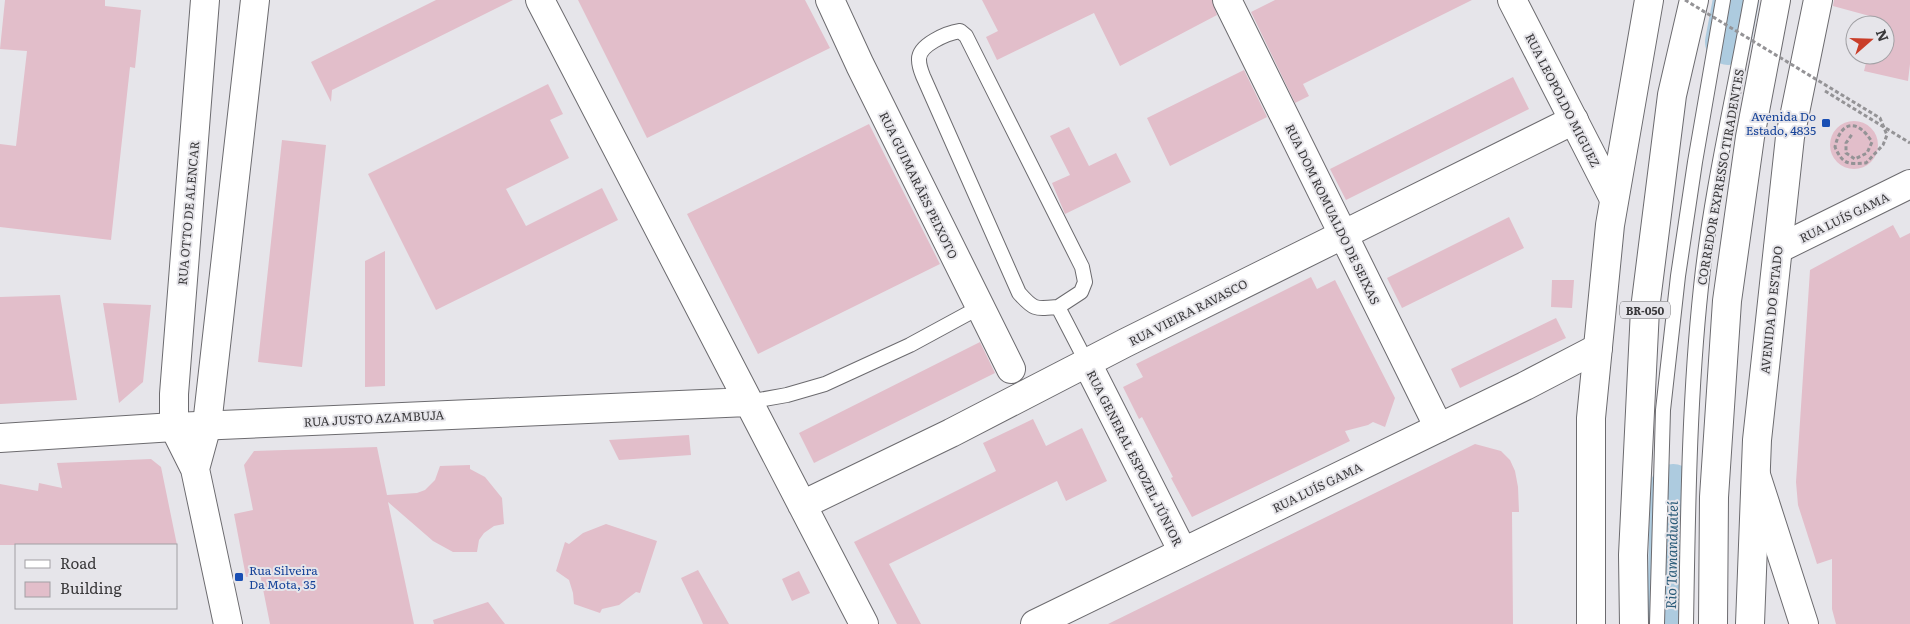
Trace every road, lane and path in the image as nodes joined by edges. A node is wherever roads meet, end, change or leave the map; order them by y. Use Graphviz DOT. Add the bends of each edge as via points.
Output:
graph roads {
  1 [pos="205,0"];
  2 [pos="254,0"];
  3 [pos="540,0"];
  4 [pos="830,0"];
  5 [pos="1227,0"];
  6 [pos="1512,0"];
  7 [pos="1649,0"];
  8 [pos="1685,0"];
  9 [pos="1694,0"];
  10 [pos="1723,0"];
  11 [pos="1751,0"];
  12 [pos="1776,0"];
  13 [pos="1818,0"];
  14 [pos="1802,77"];
  15 [pos="1574,120"];
  16 [pos="1853,133"];
  17 [pos="1910,143"];
  18 [pos="1910,184"];
  19 [pos="1614,199"];
  20 [pos="1343,234"];
  21 [pos="1778,249"];
  22 [pos="980,307"];
  23 [pos="1058,307"];
  24 [pos="1598,348"];
  25 [pos="1087,363"];
  26 [pos="1011,369"];
  27 [pos="748,402"];
  28 [pos="207,425"];
  29 [pos="174,427"];
  30 [pos="1438,428"];
  31 [pos="0,438"];
  32 [pos="195,469"];
  33 [pos="1756,473"];
  34 [pos="802,505"];
  35 [pos="1183,552"];
  36 [pos="228,624"];
  37 [pos="864,624"];
  38 [pos="1035,624"];
  39 [pos="1591,624"];
  40 [pos="1634,624"];
  41 [pos="1656,624"];
  42 [pos="1686,624"];
  43 [pos="1713,624"];
  44 [pos="1750,624"];
  45 [pos="1804,624"];
  1 -- 29 [label="main road, RUA OTTO DE ALENCAR"];
  2 -- 28 [label="main road"];
  3 -- 27 [label="main road"];
  4 -- 22 [label="main road, RUA GUIMARÃES PEIXOTO"];
  5 -- 20 [label="main road, RUA DOM ROMUALDO DE SEIXAS"];
  6 -- 15 [label="main road, RUA LEOPOLDO MIGUEZ"];
  7 -- 19 [label="main road"];
  8 -- 16 [label="path, bridge" via="1880,118 1887,135 1883,145 1866,163 1849,164 1840,158 1835,147 1838,136 1847,127 1865,130 1872,142 1867,153 1855,159 1846,153 1846,143"];
  9 -- 40 [label="main road, BR-050" via="1672,95 1645,309 1633,555"];
  10 -- 41 [label="lane, CORREDOR EXPRESSO TIRADENTES" via="1682,247 1663,410"];
  11 -- 42 [label="lane, CORREDOR EXPRESSO TIRADENTES" via="1718,172 1701,286 1690,412"];
  12 -- 43 [label="main road" via="1750,137 1727,301 1714,497"];
  13 -- 14 [label="main road, AVENIDA DO ESTADO"];
  14 -- 17 [label="path"];
  14 -- 21 [label="main road, AVENIDA DO ESTADO" via="1790,138"];
  15 -- 19 [label="main road, RUA LEOPOLDO MIGUEZ"];
  15 -- 20 [label="main road, RUA VIEIRA RAVASCO"];
  18 -- 21 [label="main road, RUA LUÍS GAMA"];
  19 -- 24 [label="main road"];
  20 -- 25 [label="main road, RUA VIEIRA RAVASCO"];
  20 -- 30 [label="main road, RUA DOM ROMUALDO DE SEIXAS"];
  21 -- 33 [label="main road, AVENIDA DO ESTADO"];
  22 -- 26 [label="main road, RUA GUIMARÃES PEIXOTO"];
  22 -- 27 [label="lane" via="910,345 825,384"];
  23 -- 23 [label="lane" via="1031,306 1019,292 923,76 918,58 923,47 952,32 960,31 966,36 1082,267 1085,282 1081,292"];
  23 -- 25 [label="lane"];
  24 -- 30 [label="main road, RUA LUÍS GAMA"];
  24 -- 39 [label="main road" via="1591,418"];
  25 -- 34 [label="main road, RUA VIEIRA RAVASCO"];
  25 -- 35 [label="main road, RUA GENERAL ESPOZEL JÚNIOR"];
  27 -- 28 [label="main road, RUA JUSTO AZAMBUJA"];
  27 -- 34 [label="main road"];
  28 -- 29 [label="main road, RUA JUSTO AZAMBUJA"];
  28 -- 32 [label="main road"];
  29 -- 31 [label="main road, RUA JUSTO AZAMBUJA"];
  29 -- 32 [label="main road"];
  30 -- 35 [label="main road, RUA LUÍS GAMA"];
  32 -- 36 [label="main road"];
  33 -- 44 [label="main road, AVENIDA DO ESTADO"];
  33 -- 45 [label="main road"];
  34 -- 37 [label="main road"];
  35 -- 38 [label="main road, RUA LUÍS GAMA"];
}
